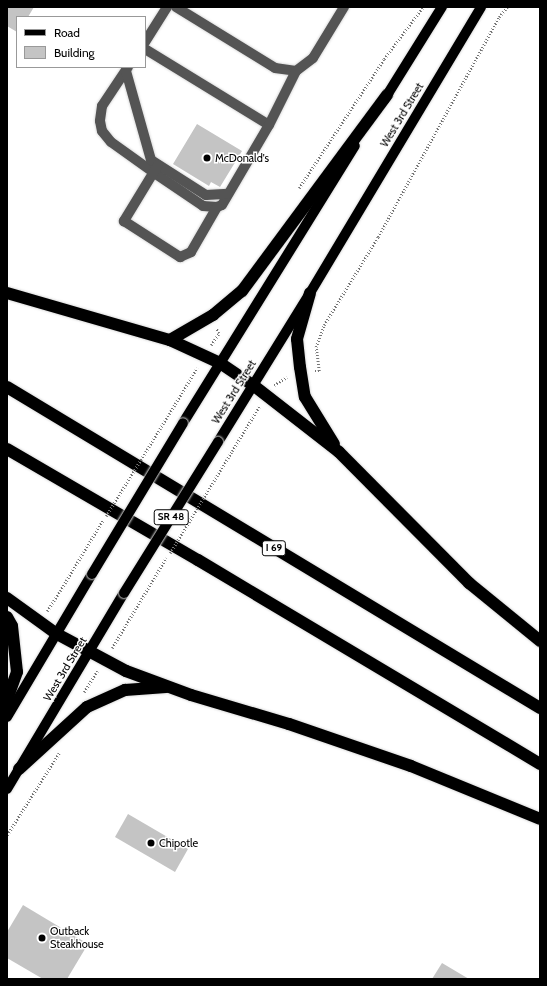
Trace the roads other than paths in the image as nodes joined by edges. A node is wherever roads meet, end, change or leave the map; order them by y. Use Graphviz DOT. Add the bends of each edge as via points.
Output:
graph roads {
  1 [pos="167,7"];
  2 [pos="176,7"];
  3 [pos="344,7"];
  4 [pos="442,7"];
  5 [pos="481,7"];
  6 [pos="146,40"];
  7 [pos="146,50"];
  8 [pos="127,69"];
  9 [pos="296,71"];
  10 [pos="387,95"];
  11 [pos="269,125"];
  12 [pos="155,168"];
  13 [pos="228,194"];
  14 [pos="217,208"];
  15 [pos="7,293"];
  16 [pos="310,293"];
  17 [pos="170,340"];
  18 [pos="220,363"];
  19 [pos="253,385"];
  20 [pos="7,387"];
  21 [pos="7,449"];
  22 [pos="339,452"];
  23 [pos="7,598"];
  24 [pos="7,617"];
  25 [pos="57,634"];
  26 [pos="540,641"];
  27 [pos="89,651"];
  28 [pos="170,687"];
  29 [pos="7,700"];
  30 [pos="540,708"];
  31 [pos="7,717"];
  32 [pos="540,764"];
  33 [pos="19,769"];
  34 [pos="7,789"];
  35 [pos="540,819"];
  1 -- 6 [label="street"];
  2 -- 9 [label="street" via="275,68"];
  3 -- 9 [label="street" via="313,58"];
  4 -- 10 [label="main road, West 3rd Street"];
  5 -- 16 [label="main road, West 3rd Street"];
  7 -- 11 [label="street"];
  8 -- 12 [label="street"];
  8 -- 12 [label="street" via="102,106 102,131 111,142"];
  9 -- 11 [label="street"];
  10 -- 17 [label="highway" via="242,291 213,315"];
  10 -- 18 [label="main road, West 3rd Street"];
  11 -- 13 [label="street"];
  12 -- 13 [label="street" via="206,195"];
  12 -- 14 [label="street" via="203,206"];
  12 -- 14 [label="street" via="124,221 180,257 191,252"];
  13 -- 14 [label="street" via="222,205"];
  15 -- 17 [label="highway"];
  16 -- 19 [label="main road, West 3rd Street"];
  16 -- 22 [label="highway" via="297,339 305,397"];
  17 -- 18 [label="highway"];
  18 -- 19 [label="highway"];
  18 -- 25 [label="main road, West 3rd Street, bridge"];
  19 -- 22 [label="highway"];
  19 -- 27 [label="main road, West 3rd Street / SR 48, bridge"];
  20 -- 30 [label="highway, I 69"];
  21 -- 32 [label="highway"];
  22 -- 26 [label="highway" via="469,583"];
  23 -- 25 [label="highway"];
  24 -- 29 [label="highway" via="12,626 17,672"];
  25 -- 27 [label="highway"];
  25 -- 31 [label="main road, West 3rd Street"];
  27 -- 28 [label="highway" via="126,670"];
  27 -- 33 [label="main road, West 3rd Street / SR 48"];
  28 -- 33 [label="highway" via="125,690 87,707"];
  28 -- 35 [label="highway" via="411,766"];
  33 -- 34 [label="main road, West 3rd Street / SR 48"];
}
